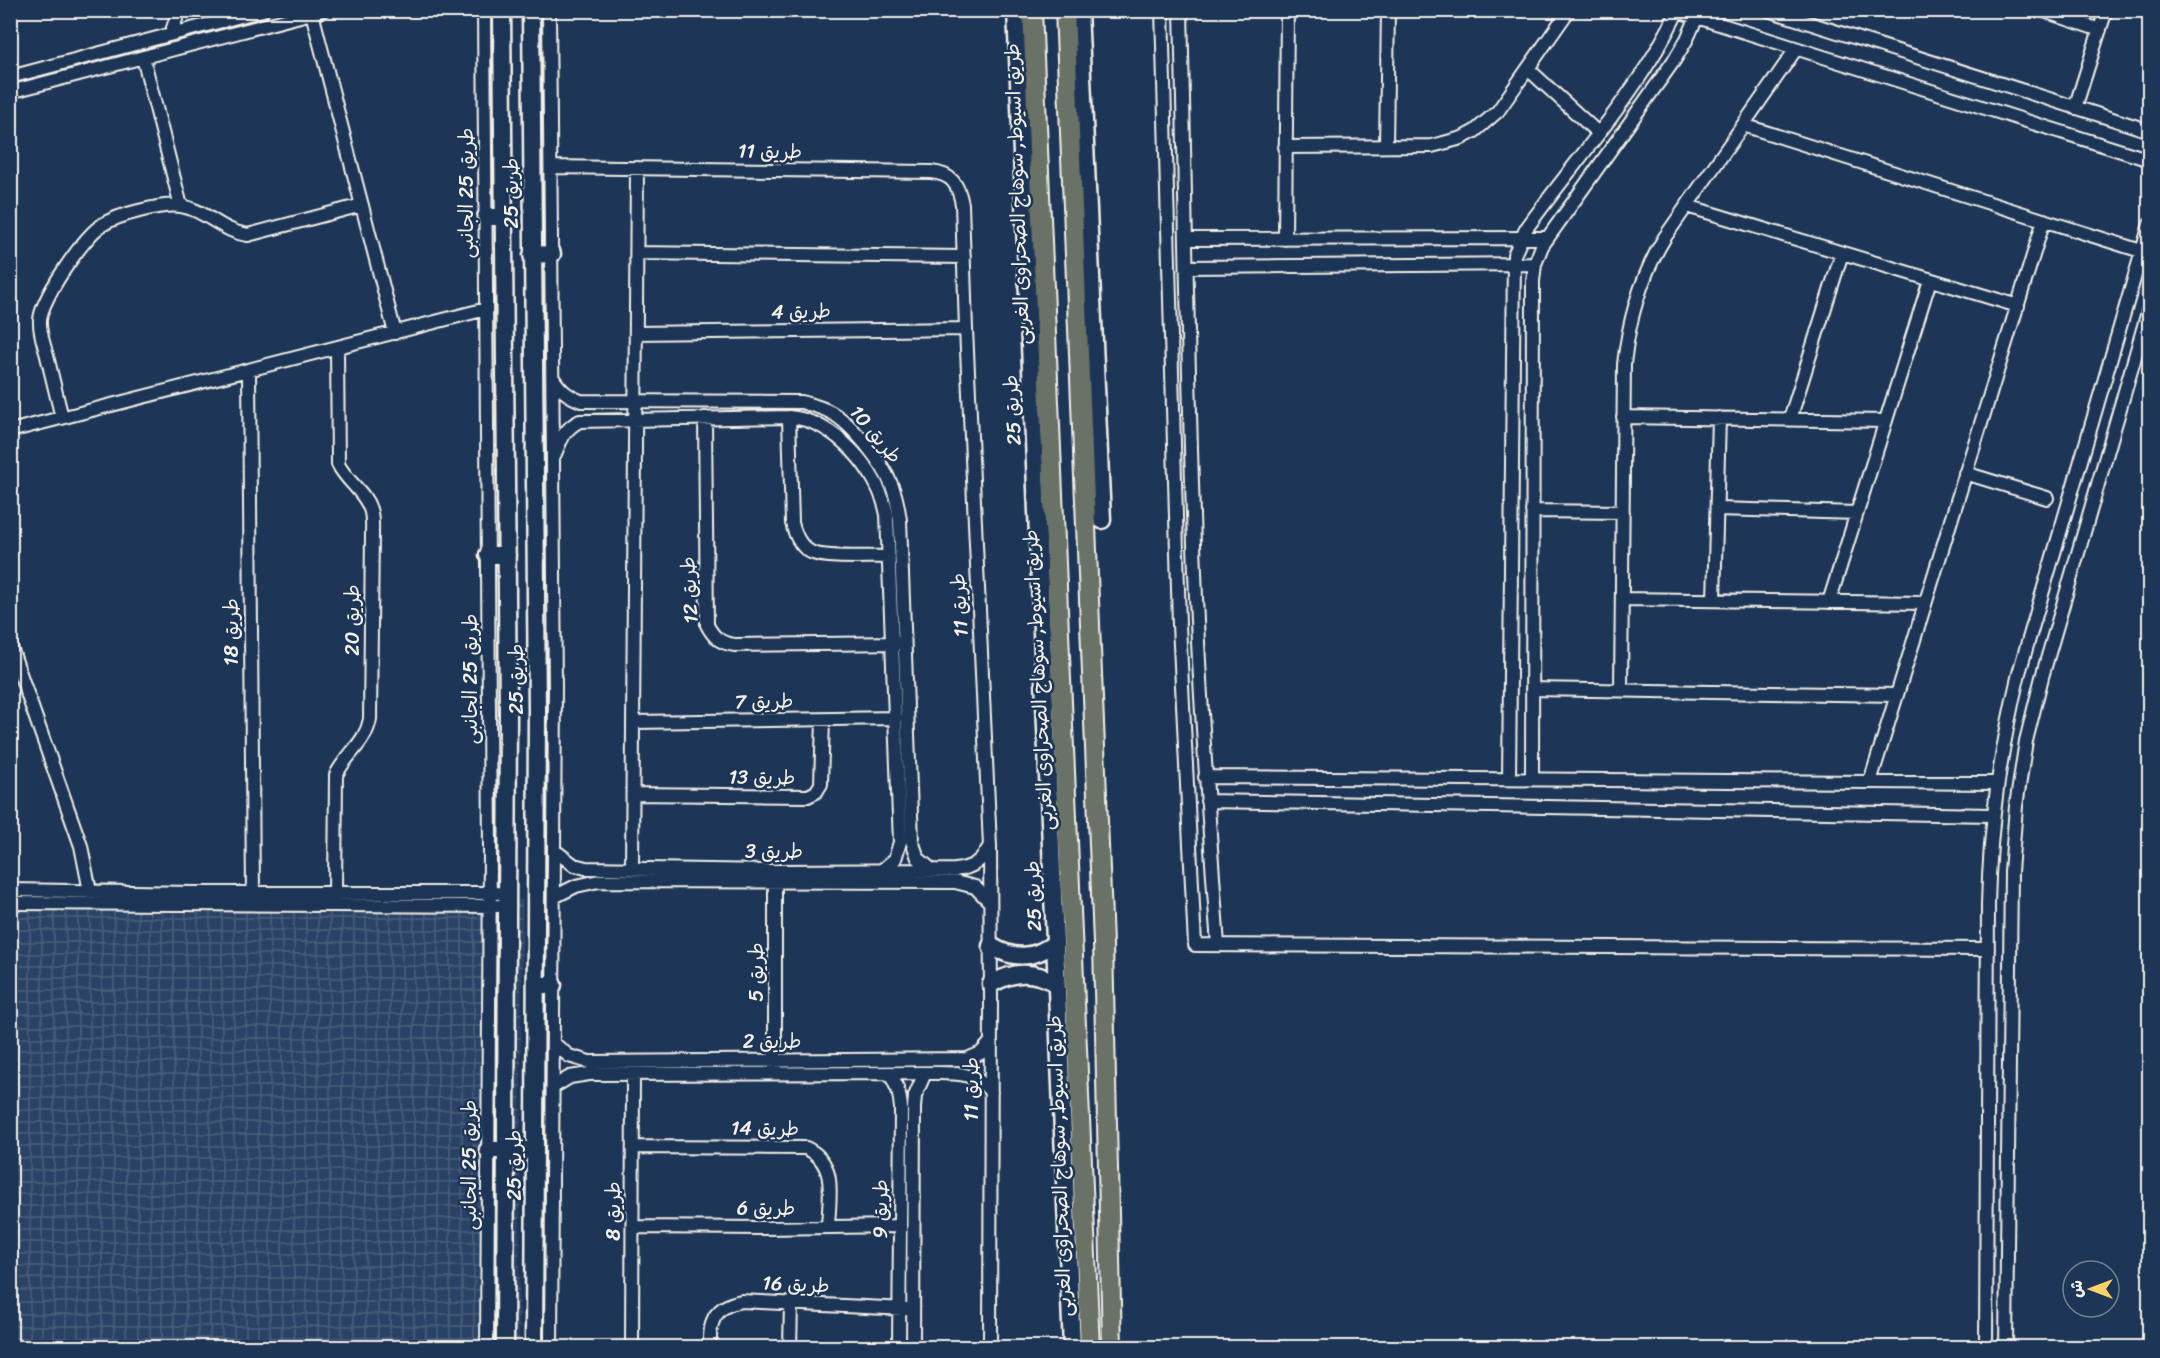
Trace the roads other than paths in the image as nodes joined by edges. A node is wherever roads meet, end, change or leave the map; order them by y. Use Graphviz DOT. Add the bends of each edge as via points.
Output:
graph roads {
  1 [pos="178,10"];
  2 [pos="207,10"];
  3 [pos="263,10"];
  4 [pos="484,10"];
  5 [pos="502,10"];
  6 [pos="531,10"];
  7 [pos="549,10"];
  8 [pos="1016,10"];
  9 [pos="1032,10"];
  10 [pos="1065,10"];
  11 [pos="1079,10"];
  12 [pos="1162,10"];
  13 [pos="1181,10"];
  14 [pos="1287,10"];
  15 [pos="1388,10"];
  16 [pos="1569,10"];
  17 [pos="1768,10"];
  18 [pos="2041,10"];
  19 [pos="2106,10"];
  20 [pos="1678,11"];
  21 [pos="317,12"];
  22 [pos="1699,14"];
  23 [pos="223,21"];
  24 [pos="2100,30"];
  25 [pos="171,34"];
  26 [pos="1796,49"];
  27 [pos="143,57"];
  28 [pos="1528,69"];
  29 [pos="10,77"];
  30 [pos="10,92"];
  31 [pos="2075,108"];
  32 [pos="1743,125"];
  33 [pos="2150,131"];
  34 [pos="1598,133"];
  35 [pos="1386,146"];
  36 [pos="1285,147"];
  37 [pos="2150,160"];
  38 [pos="550,167"];
  39 [pos="637,168"];
  40 [pos="362,205"];
  41 [pos="181,206"];
  42 [pos="1687,206"];
  43 [pos="486,217"];
  44 [pos="504,217"];
  45 [pos="2044,220"];
  46 [pos="2150,224"];
  47 [pos="1521,238"];
  48 [pos="1548,238"];
  49 [pos="1186,239"];
  50 [pos="1285,239"];
  51 [pos="2141,251"];
  52 [pos="637,253"];
  53 [pos="1842,253"];
  54 [pos="552,254"];
  55 [pos="532,255"];
  56 [pos="964,257"];
  57 [pos="1535,264"];
  58 [pos="1513,265"];
  59 [pos="1187,267"];
  60 [pos="1930,280"];
  61 [pos="2150,305"];
  62 [pos="2018,306"];
  63 [pos="486,309"];
  64 [pos="966,329"];
  65 [pos="395,333"];
  66 [pos="636,333"];
  67 [pos="337,348"];
  68 [pos="249,370"];
  69 [pos="553,378"];
  70 [pos="801,402"];
  71 [pos="636,403"];
  72 [pos="1623,417"];
  73 [pos="62,418"];
  74 [pos="705,418"];
  75 [pos="795,418"];
  76 [pos="1719,418"];
  77 [pos="635,419"];
  78 [pos="1790,419"];
  79 [pos="1886,421"];
  80 [pos="10,431"];
  81 [pos="551,464"];
  82 [pos="1965,473"];
  83 [pos="2047,498"];
  84 [pos="891,501"];
  85 [pos="1717,509"];
  86 [pos="1532,511"];
  87 [pos="1623,512"];
  88 [pos="1857,513"];
  89 [pos="1094,520"];
  90 [pos="488,555"];
  91 [pos="507,555"];
  92 [pos="889,557"];
  93 [pos="1622,599"];
  94 [pos="1714,600"];
  95 [pos="1829,602"];
  96 [pos="1925,603"];
  97 [pos="899,643"];
  98 [pos="10,645"];
  99 [pos="1532,689"];
  100 [pos="1621,690"];
  101 [pos="1897,695"];
  102 [pos="508,712"];
  103 [pos="537,712"];
  104 [pos="896,718"];
  105 [pos="823,720"];
  106 [pos="633,722"];
  107 [pos="1205,777"];
  108 [pos="1509,779"];
  109 [pos="1532,780"];
  110 [pos="1870,782"];
  111 [pos="1996,783"];
  112 [pos="633,794"];
  113 [pos="1207,801"];
  114 [pos="1992,815"];
  115 [pos="990,846"];
  116 [pos="554,850"];
  117 [pos="632,869"];
  118 [pos="882,870"];
  119 [pos="932,870"];
  120 [pos="775,876"];
  121 [pos="10,890"];
  122 [pos="90,891"];
  123 [pos="253,893"];
  124 [pos="335,893"];
  125 [pos="490,893"];
  126 [pos="46,897"];
  127 [pos="554,897"];
  128 [pos="193,898"];
  129 [pos="507,900"];
  130 [pos="990,902"];
  131 [pos="10,903"];
  132 [pos="490,906"];
  133 [pos="1055,943"];
  134 [pos="991,945"];
  135 [pos="1218,945"];
  136 [pos="1988,949"];
  137 [pos="1056,983"];
  138 [pos="991,984"];
  139 [pos="545,985"];
  140 [pos="991,1042"];
  141 [pos="553,1043"];
  142 [pos="775,1066"];
  143 [pos="889,1073"];
  144 [pos="926,1073"];
  145 [pos="633,1074"];
  146 [pos="553,1087"];
  147 [pos="991,1092"];
  148 [pos="633,1147"];
  149 [pos="488,1150"];
  150 [pos="506,1150"];
  151 [pos="535,1150"];
  152 [pos="899,1226"];
  153 [pos="633,1227"];
  154 [pos="828,1227"];
  155 [pos="791,1303"];
  156 [pos="898,1308"];
  157 [pos="913,1309"];
  158 [pos="487,1347"];
  159 [pos="505,1347"];
  160 [pos="534,1347"];
  161 [pos="551,1347"];
  162 [pos="632,1347"];
  163 [pos="710,1347"];
  164 [pos="790,1347"];
  165 [pos="899,1347"];
  166 [pos="914,1347"];
  167 [pos="990,1347"];
  168 [pos="1072,1347"];
  169 [pos="1090,1347"];
  170 [pos="1112,1347"];
  171 [pos="1986,1347"];
  172 [pos="2006,1347"];
  1 -- 25 [label="street"];
  2 -- 23 [label="street"];
  3 -- 23 [label="street"];
  4 -- 43 [label="street, طريق 25 الجانبى"];
  5 -- 44 [label="street, طريق 25"];
  6 -- 55 [label="street, طريق 25"];
  7 -- 38 [label="street"];
  8 -- 133 [label="street, طريق 25"];
  9 -- 169 [label="main road, طريق اسيوط, سوهاج الصحراوى الغربى"];
  10 -- 89 [label="main road"];
  11 -- 89 [label="street"];
  12 -- 135 [label="street" via="1179,625 1195,945"];
  13 -- 49 [label="street"];
  14 -- 36 [label="street"];
  15 -- 35 [label="street"];
  16 -- 28 [label="street"];
  17 -- 31 [label="street"];
  18 -- 24 [label="street"];
  19 -- 24 [label="street"];
  20 -- 22 [label="street"];
  20 -- 34 [label="street" via="1661,45"];
  21 -- 27 [label="street"];
  21 -- 40 [label="street"];
  22 -- 26 [label="street"];
  22 -- 48 [label="street" via="1675,59"];
  23 -- 25 [label="street"];
  24 -- 31 [label="street"];
  25 -- 29 [label="street"];
  26 -- 32 [label="street"];
  26 -- 37 [label="street"];
  27 -- 30 [label="street"];
  27 -- 41 [label="street"];
  28 -- 34 [label="street"];
  28 -- 35 [label="street" via="1498,111 1475,131 1432,146"];
  31 -- 33 [label="street"];
  32 -- 42 [label="street"];
  32 -- 45 [label="street"];
  34 -- 47 [label="street"];
  35 -- 36 [label="street"];
  36 -- 50 [label="street"];
  38 -- 39 [label="street, طريق 11"];
  38 -- 54 [label="street"];
  39 -- 52 [label="street"];
  39 -- 56 [label="street, طريق 11" via="943,173 954,180 960,191"];
  40 -- 41 [label="street" via="248,235 230,231"];
  40 -- 65 [label="street"];
  41 -- 73 [label="street" via="162,207 101,225 83,243 44,303 40,325"];
  42 -- 53 [label="street"];
  42 -- 72 [label="street" via="1651,262 1632,313 1624,364"];
  43 -- 44 [label="street"];
  43 -- 63 [label="street, طريق 25 الجانبى"];
  44 -- 91 [label="street, طريق 25"];
  45 -- 51 [label="street"];
  45 -- 62 [label="street"];
  46 -- 51 [label="street"];
  47 -- 48 [label="street"];
  47 -- 50 [label="street"];
  47 -- 58 [label="street"];
  48 -- 57 [label="street"];
  49 -- 50 [label="street"];
  49 -- 59 [label="street"];
  51 -- 111 [label="street" via="2019,673"];
  52 -- 56 [label="street"];
  52 -- 66 [label="street"];
  53 -- 60 [label="street"];
  53 -- 78 [label="street"];
  54 -- 55 [label="street"];
  54 -- 69 [label="street"];
  55 -- 103 [label="street, طريق 25"];
  56 -- 64 [label="street, طريق 11"];
  57 -- 58 [label="street"];
  57 -- 86 [label="street"];
  58 -- 59 [label="street"];
  58 -- 108 [label="street"];
  59 -- 107 [label="street"];
  60 -- 62 [label="street"];
  60 -- 79 [label="street"];
  61 -- 172 [label="street" via="2042,676 2016,806 2011,872"];
  62 -- 82 [label="street"];
  63 -- 65 [label="street"];
  63 -- 90 [label="street, طريق 25 الجانبى"];
  64 -- 66 [label="street, طريق 4"];
  64 -- 115 [label="street, طريق 11"];
  65 -- 67 [label="street"];
  66 -- 71 [label="street"];
  67 -- 68 [label="street"];
  67 -- 124 [label="street, طريق 20" via="339,465 368,503 372,534 370,719 365,736 336,775"];
  68 -- 73 [label="street"];
  68 -- 123 [label="street, طريق 18"];
  69 -- 71 [label="street, طريق 10" via="569,397 581,401"];
  69 -- 81 [label="street"];
  70 -- 71 [label="street, طريق 10"];
  70 -- 75 [label="street"];
  70 -- 84 [label="street, طريق 10" via="834,414 849,427 884,471"];
  71 -- 77 [label="street"];
  72 -- 76 [label="street"];
  72 -- 87 [label="street"];
  73 -- 80 [label="street"];
  74 -- 75 [label="street, طريق 10"];
  74 -- 77 [label="street, طريق 10"];
  74 -- 97 [label="street, طريق 12" via="707,625 713,636 735,645"];
  75 -- 84 [label="street, طريق 10" via="825,428 856,456"];
  75 -- 92 [label="street" via="792,523 802,546 825,555"];
  76 -- 78 [label="street"];
  76 -- 85 [label="street"];
  77 -- 81 [label="street, طريق 10" via="591,419 571,425"];
  77 -- 106 [label="street"];
  78 -- 79 [label="street"];
  79 -- 88 [label="street"];
  81 -- 116 [label="street"];
  82 -- 83 [label="street"];
  82 -- 96 [label="street"];
  84 -- 92 [label="street, طريق 10"];
  84 -- 97 [label="street, طريق 10" via="900,520"];
  85 -- 88 [label="street"];
  85 -- 94 [label="street"];
  86 -- 87 [label="street"];
  86 -- 99 [label="street"];
  87 -- 93 [label="street"];
  88 -- 95 [label="street"];
  89 -- 170 [label="main road"];
  90 -- 91 [label="street"];
  90 -- 125 [label="street, طريق 25 الجانبى"];
  91 -- 102 [label="street, طريق 25"];
  92 -- 97 [label="street, طريق 10"];
  93 -- 94 [label="street"];
  93 -- 100 [label="street"];
  94 -- 95 [label="street"];
  95 -- 96 [label="street"];
  96 -- 101 [label="street"];
  97 -- 104 [label="street, طريق 10"];
  97 -- 119 [label="street, طريق 10" via="912,841 918,858"];
  98 -- 122 [label="street" via="81,846"];
  99 -- 100 [label="street"];
  99 -- 109 [label="street"];
  100 -- 101 [label="street"];
  101 -- 110 [label="street"];
  102 -- 103 [label="street"];
  102 -- 129 [label="street, طريق 25"];
  103 -- 139 [label="street, طريق 25"];
  104 -- 105 [label="street, طريق 7"];
  104 -- 118 [label="street, طريق 10" via="900,842 895,859"];
  105 -- 106 [label="street, طريق 7"];
  105 -- 112 [label="street, طريق 13" via="821,784 808,796"];
  106 -- 112 [label="street"];
  107 -- 108 [label="street"];
  107 -- 113 [label="street"];
  108 -- 109 [label="street"];
  109 -- 110 [label="street"];
  110 -- 111 [label="street"];
  111 -- 114 [label="street"];
  112 -- 117 [label="street"];
  113 -- 114 [label="street"];
  113 -- 135 [label="street"];
  114 -- 136 [label="street"];
  115 -- 119 [label="street, طريق 3" via="976,864"];
  115 -- 130 [label="street, طريق 11"];
  116 -- 117 [label="street, طريق 3" via="574,865 586,868"];
  116 -- 127 [label="street"];
  117 -- 120 [label="street, طريق 3"];
  118 -- 119 [label="street, طريق 3"];
  118 -- 120 [label="street, طريق 3"];
  120 -- 127 [label="street, طريق 3" via="599,881"];
  120 -- 130 [label="street, طريق 3" via="955,882 975,887"];
  120 -- 142 [label="street, طريق 5"];
  121 -- 126 [label="street"];
  122 -- 126 [label="street"];
  122 -- 128 [label="street"];
  123 -- 124 [label="street"];
  123 -- 128 [label="street"];
  124 -- 125 [label="street"];
  125 -- 129 [label="street"];
  125 -- 132 [label="street, طريق 25 الجانبى"];
  126 -- 128 [label="street"];
  126 -- 131 [label="street"];
  127 -- 139 [label="street"];
  128 -- 132 [label="street"];
  129 -- 132 [label="street"];
  129 -- 150 [label="street, طريق 25"];
  130 -- 134 [label="street, طريق 11"];
  132 -- 149 [label="street, طريق 25 الجانبى"];
  133 -- 134 [label="street" via="1044,951 1023,956 1003,953"];
  133 -- 137 [label="street, طريق 25"];
  134 -- 138 [label="street, طريق 11"];
  135 -- 136 [label="street"];
  136 -- 171 [label="street"];
  137 -- 138 [label="street" via="1044,976 1016,973"];
  137 -- 168 [label="street, طريق 25"];
  138 -- 140 [label="street, طريق 11"];
  139 -- 141 [label="street"];
  139 -- 151 [label="street, طريق 25"];
  140 -- 142 [label="street, طريق 2" via="981,1053 967,1059"];
  140 -- 147 [label="street, طريق 11"];
  141 -- 142 [label="street, طريق 2" via="569,1056 589,1062"];
  141 -- 146 [label="street"];
  142 -- 143 [label="street, طريق 2"];
  142 -- 145 [label="street, طريق 2"];
  143 -- 144 [label="street, طريق 2"];
  143 -- 152 [label="street, طريق 9" via="898,1089 901,1108"];
  144 -- 147 [label="street, طريق 2" via="968,1074"];
  144 -- 157 [label="street, طريق 9" via="919,1084 914,1108"];
  145 -- 146 [label="street, طريق 2" via="579,1075"];
  145 -- 148 [label="street, طريق 8"];
  146 -- 161 [label="street"];
  147 -- 167 [label="street, طريق 11"];
  148 -- 153 [label="street, طريق 8"];
  148 -- 154 [label="street, طريق 14" via="806,1148 815,1152 828,1168"];
  149 -- 150 [label="street"];
  149 -- 158 [label="street, طريق 25 الجانبى"];
  150 -- 151 [label="street"];
  150 -- 159 [label="street, طريق 25"];
  151 -- 160 [label="street, طريق 25"];
  152 -- 154 [label="street, طريق 6"];
  152 -- 156 [label="street, طريق 9"];
  153 -- 154 [label="street, طريق 6"];
  153 -- 162 [label="street, طريق 8"];
  155 -- 156 [label="street, طريق 16"];
  155 -- 163 [label="street, طريق 16" via="731,1303 714,1316"];
  155 -- 164 [label="street"];
  156 -- 157 [label="street, طريق 16"];
  156 -- 165 [label="street, طريق 9"];
  157 -- 166 [label="street, طريق 9"];
}
